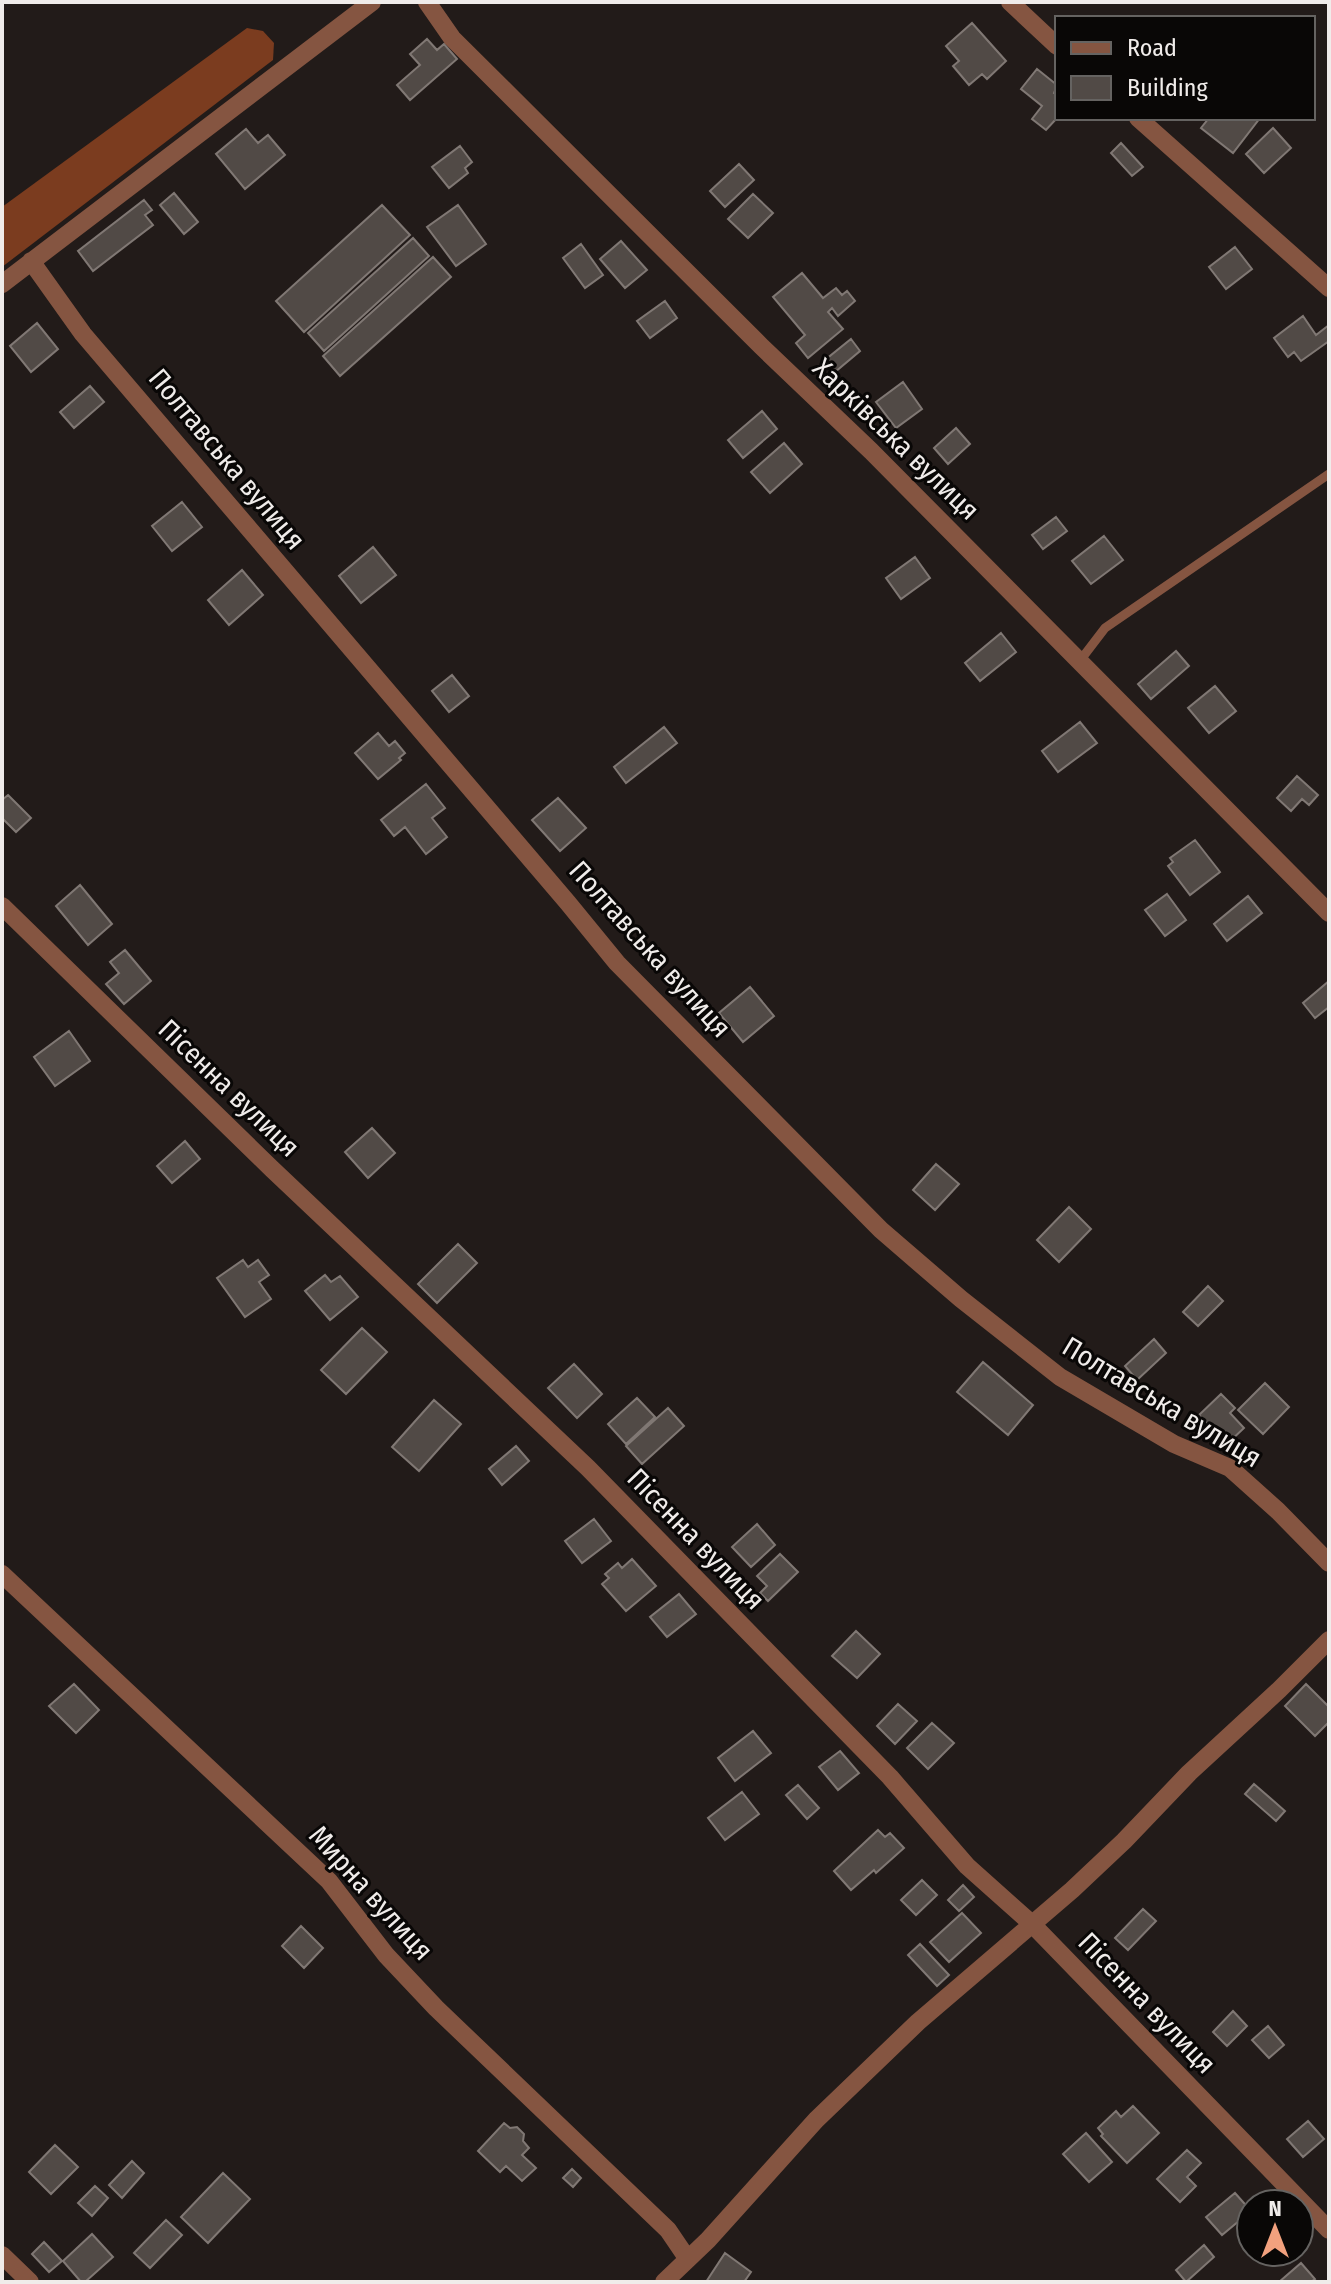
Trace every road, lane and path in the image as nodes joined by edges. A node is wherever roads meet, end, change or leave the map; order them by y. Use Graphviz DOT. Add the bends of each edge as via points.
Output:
graph roads {
  1 [pos="372,2"];
  2 [pos="427,2"];
  3 [pos="1010,2"];
  4 [pos="1055,44"];
  5 [pos="1140,120"];
  6 [pos="31,261"];
  7 [pos="2,284"];
  8 [pos="1329,288"];
  9 [pos="1329,474"];
  10 [pos="1079,662"];
  11 [pos="2,906"];
  12 [pos="1329,913"];
  13 [pos="1329,1563"];
  14 [pos="2,1574"];
  15 [pos="1329,1640"];
  16 [pos="1032,1924"];
  17 [pos="1329,2230"];
  18 [pos="2,2255"];
  19 [pos="687,2258"];
  20 [pos="667,2281"];
  21 [pos="30,2282"];
  1 -- 6 [label="street"];
  2 -- 10 [label="street, Харківська вулиця" via="452,38"];
  3 -- 4 [label="street"];
  5 -- 8 [label="street"];
  6 -- 7 [label="street"];
  6 -- 13 [label="street, Полтавська вулиця" via="83,334 617,963 859,1208 961,1299 1060,1377 1174,1444 1230,1468"];
  9 -- 10 [label="lane" via="1105,628"];
  10 -- 12 [label="street, Харківська вулиця"];
  11 -- 16 [label="street, Пісенна вулиця" via="588,1468 890,1777 967,1866"];
  14 -- 19 [label="street, Мирна вулиця" via="329,1881 386,1955 668,2230"];
  15 -- 16 [label="street"];
  16 -- 17 [label="street, Пісенна вулиця"];
  16 -- 19 [label="street" via="918,2022 816,2120"];
  18 -- 21 [label="street"];
  19 -- 20 [label="street"];
}
